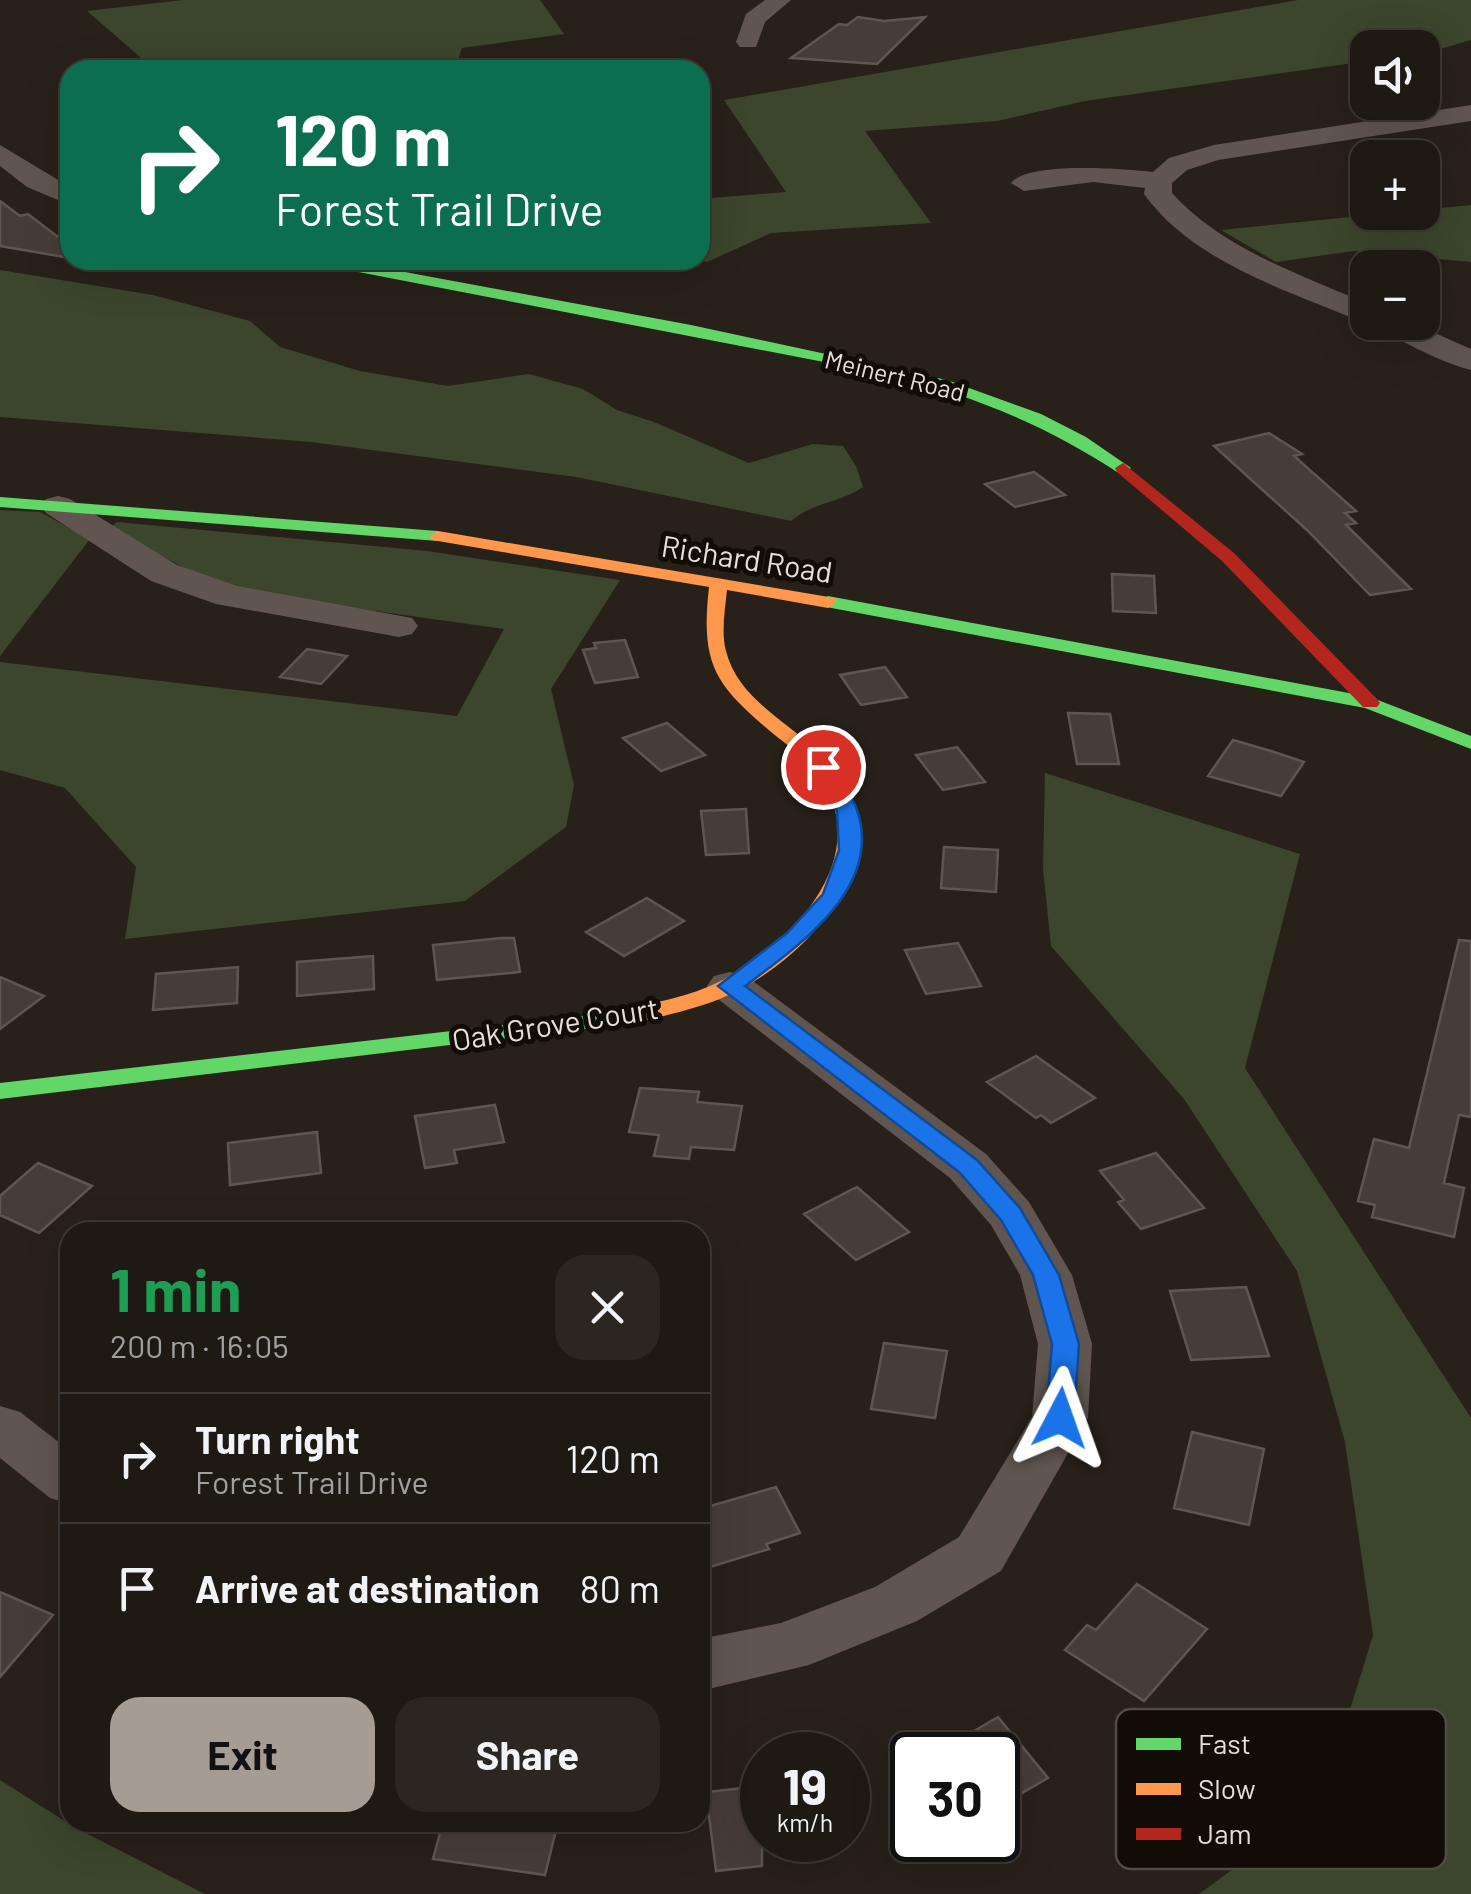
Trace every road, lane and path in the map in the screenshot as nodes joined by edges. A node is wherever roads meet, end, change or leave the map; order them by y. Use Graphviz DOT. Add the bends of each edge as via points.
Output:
graph roads {
  1 [pos="780,0"];
  2 [pos="748,42"];
  3 [pos="1471,113"];
  4 [pos="0,153"];
  5 [pos="1159,180"];
  6 [pos="1024,183"];
  7 [pos="60,193"];
  8 [pos="369,270"];
  9 [pos="1350,306"];
  10 [pos="1424,340"];
  11 [pos="1471,361"];
  12 [pos="0,502"];
  13 [pos="58,506"];
  14 [pos="718,584"];
  15 [pos="398,626"];
  16 [pos="1370,704"];
  17 [pos="1471,743"];
  18 [pos="730,986"];
  19 [pos="0,1092"];
  20 [pos="0,1427"];
  21 [pos="60,1474"];
  22 [pos="710,1664"];
  1 -- 2 [label="street" via="754,19"];
  3 -- 5 [label="street" via="1203,156"];
  4 -- 7 [label="street"];
  5 -- 6 [label="street" via="1093,174"];
  5 -- 9 [label="street" via="1158,194 1168,206 1229,249"];
  8 -- 16 [label="street, Meinert Road" via="839,360 1018,409 1075,436 1178,508"];
  10 -- 11 [label="street"];
  12 -- 13 [label="street, Richard Road"];
  13 -- 14 [label="street, Richard Road" via="422,534"];
  13 -- 15 [label="street" via="164,573 229,596"];
  14 -- 16 [label="street, Richard Road"];
  14 -- 18 [label="street, Oak Grove Court" via="712,623 721,670 823,767 847,811 850,850 834,896 795,938"];
  16 -- 17 [label="street, Richard Road"];
  18 -- 19 [label="street, Oak Grove Court" via="579,1025"];
  18 -- 22 [label="street" via="968,1166 1011,1214 1046,1275 1065,1344 1060,1418 980,1554 896,1604 787,1647"];
  20 -- 21 [label="street"];
}
